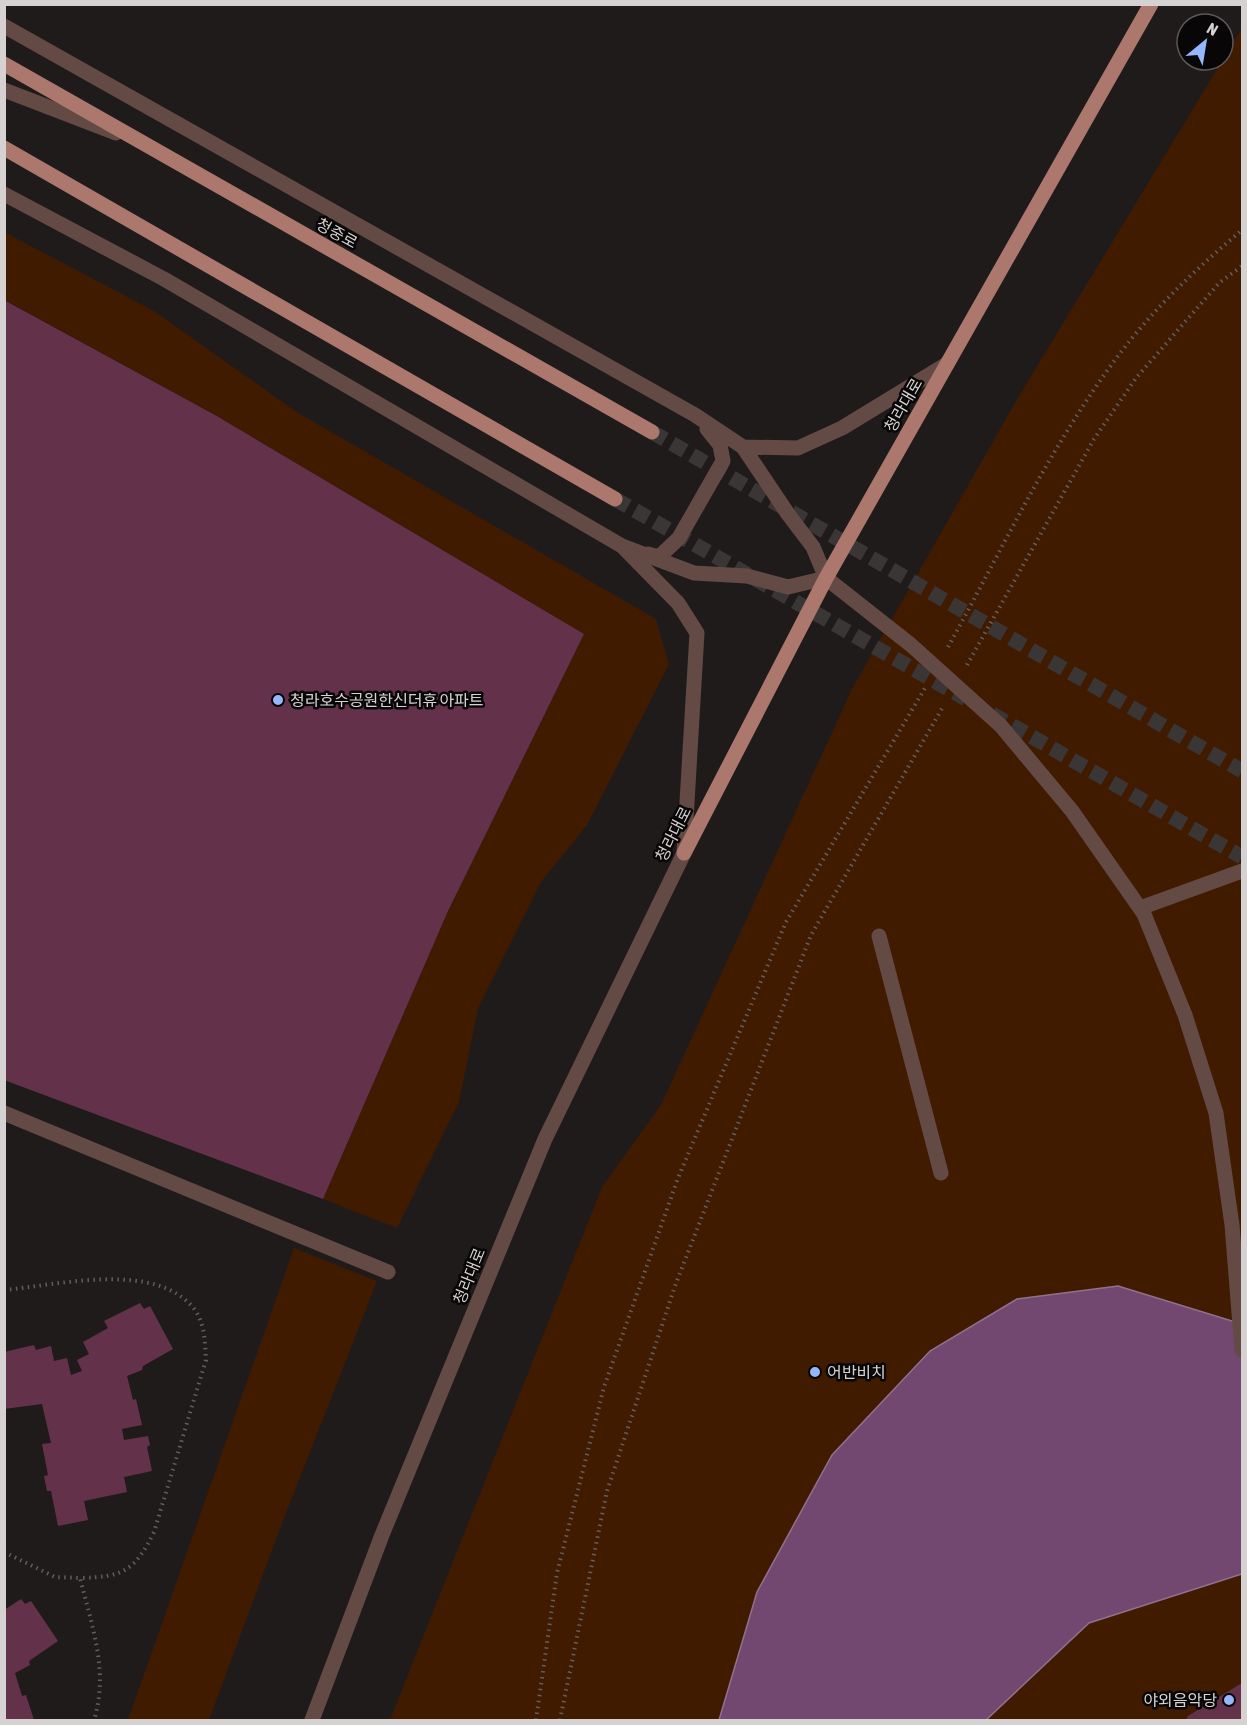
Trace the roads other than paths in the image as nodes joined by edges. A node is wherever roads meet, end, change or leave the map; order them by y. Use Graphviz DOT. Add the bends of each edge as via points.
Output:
graph roads {
  1 [pos="1151,4"];
  2 [pos="4,26"];
  3 [pos="4,64"];
  4 [pos="4,90"];
  5 [pos="138,141"];
  6 [pos="4,148"];
  7 [pos="4,194"];
  8 [pos="947,364"];
  9 [pos="695,415"];
  10 [pos="652,432"];
  11 [pos="743,447"];
  12 [pos="615,499"];
  13 [pos="622,546"];
  14 [pos="826,578"];
  15 [pos="684,853"];
  16 [pos="1242,871"];
  17 [pos="1140,908"];
  18 [pos="879,936"];
  19 [pos="4,1113"];
  20 [pos="941,1173"];
  21 [pos="388,1272"];
  22 [pos="1242,1350"];
  23 [pos="312,1720"];
  1 -- 8 [label="main road, 청라대로"];
  2 -- 9 [label="street"];
  3 -- 5 [label="main road, 청중로"];
  4 -- 5 [label="street"];
  5 -- 10 [label="main road, 청중로"];
  6 -- 12 [label="main road"];
  7 -- 13 [label="street" via="164,279"];
  8 -- 11 [label="street" via="842,428 798,448"];
  8 -- 14 [label="main road, 청라대로"];
  9 -- 11 [label="street"];
  9 -- 13 [label="street" via="720,445 723,460 679,538 659,557"];
  11 -- 14 [label="street" via="813,547"];
  13 -- 14 [label="street" via="694,573 747,576 788,587"];
  13 -- 15 [label="street" via="678,603 697,633"];
  14 -- 15 [label="main road, 청라대로"];
  14 -- 17 [label="street" via="1001,726 1072,811"];
  15 -- 23 [label="street, 청라대로" via="545,1139 382,1535"];
  16 -- 17 [label="street"];
  17 -- 22 [label="street" via="1185,1015 1216,1113 1232,1225"];
  18 -- 20 [label="street"];
  19 -- 21 [label="street"];
}
